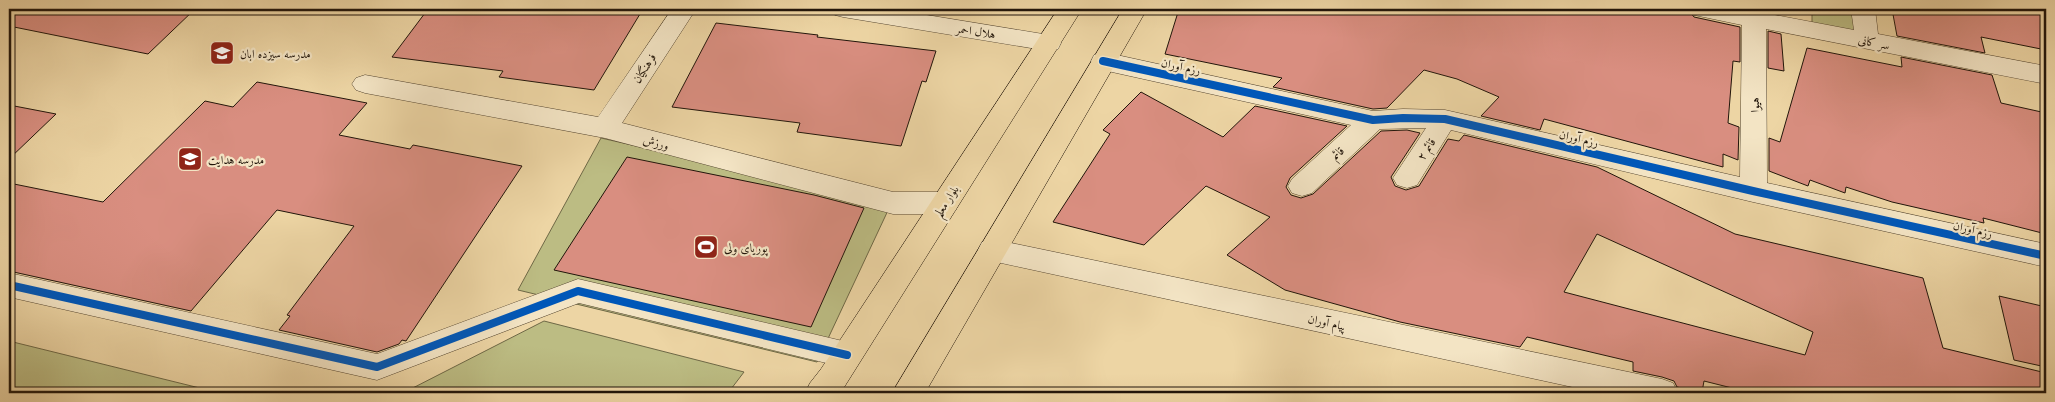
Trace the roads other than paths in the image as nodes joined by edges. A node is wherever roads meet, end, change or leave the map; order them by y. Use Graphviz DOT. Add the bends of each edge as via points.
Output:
graph roads {
  1 [pos="684,9"];
  2 [pos="843,9"];
  3 [pos="1070,9"];
  4 [pos="1134,9"];
  5 [pos="1702,9"];
  6 [pos="1863,9"];
  7 [pos="1801,18"];
  8 [pos="1754,19"];
  9 [pos="1867,41"];
  10 [pos="1048,43"];
  11 [pos="1103,61"];
  12 [pos="2046,75"];
  13 [pos="365,84"];
  14 [pos="1445,119"];
  15 [pos="1373,120"];
  16 [pos="605,128"];
  17 [pos="1407,178"];
  18 [pos="1302,186"];
  19 [pos="1753,191"];
  20 [pos="945,203"];
  21 [pos="992,250"];
  22 [pos="2046,256"];
  23 [pos="9,285"];
  24 [pos="847,355"];
  25 [pos="821,393"];
  26 [pos="908,393"];
  27 [pos="1662,393"];
  1 -- 16 [label="street, فرهنگیان"];
  2 -- 10 [label="street, هلال احمر"];
  3 -- 10 [label="main road, بلوار معلم"];
  4 -- 11 [label="main road"];
  5 -- 8 [label="street, سر کانی"];
  6 -- 9 [label="street"];
  7 -- 8 [label="street, سر کانی"];
  7 -- 9 [label="street, سر کانی"];
  8 -- 19 [label="street, هیوا"];
  9 -- 12 [label="street, سر کانی"];
  10 -- 20 [label="main road, بلوار معلم"];
  11 -- 15 [label="street, رزم آوران"];
  11 -- 21 [label="main road"];
  13 -- 16 [label="street, ورزش"];
  14 -- 15 [label="street, رزم آوران"];
  14 -- 17 [label="street, قائم ۲"];
  14 -- 19 [label="street, رزم آوران"];
  15 -- 18 [label="street, قائم"];
  16 -- 20 [label="street, ورزش" via="893,203"];
  19 -- 22 [label="street, رزم آوران"];
  20 -- 24 [label="main road, بلوار معلم"];
  21 -- 26 [label="main road"];
  21 -- 27 [label="street, پیام آوران"];
  23 -- 24 [label="street" via="377,367 578,291"];
  24 -- 25 [label="main road, بلوار معلم"];
}
